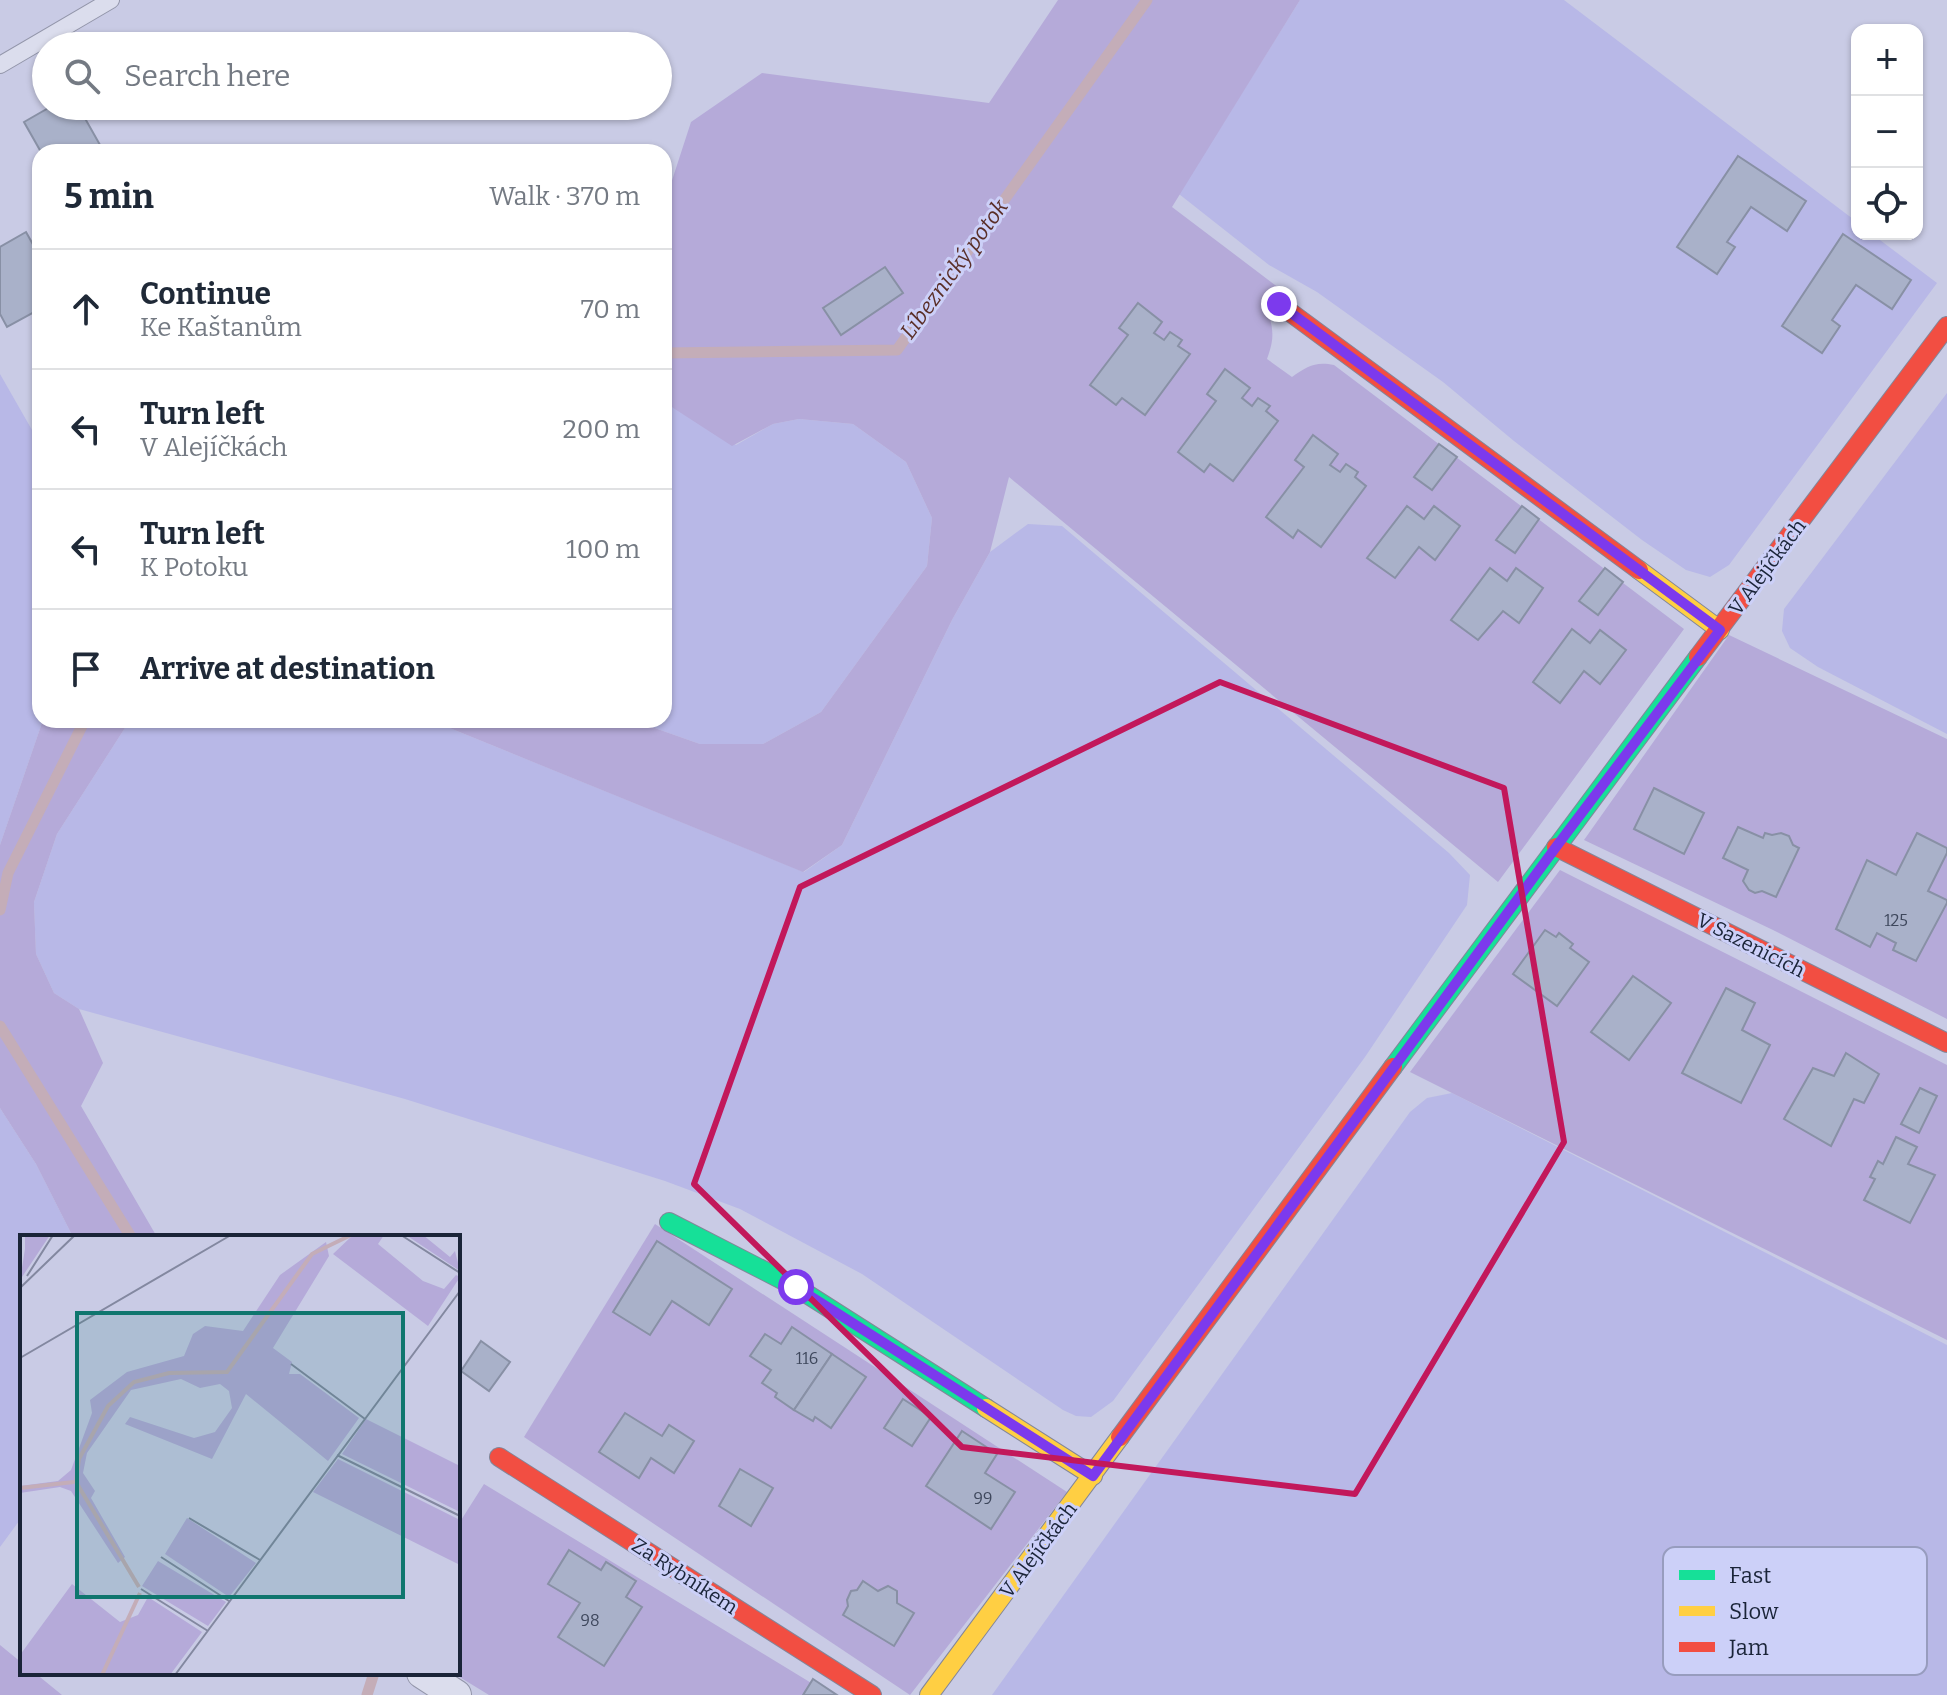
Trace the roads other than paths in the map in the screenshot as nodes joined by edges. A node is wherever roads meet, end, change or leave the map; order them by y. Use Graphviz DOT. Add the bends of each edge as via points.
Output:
graph roads {
  1 [pos="111,0"];
  2 [pos="56,32"];
  3 [pos="32,46"];
  4 [pos="0,65"];
  5 [pos="1279,304"];
  6 [pos="1947,326"];
  7 [pos="1720,630"];
  8 [pos="1556,847"];
  9 [pos="1947,1043"];
  10 [pos="669,1222"];
  11 [pos="499,1457"];
  12 [pos="1093,1476"];
  13 [pos="425,1675"];
  14 [pos="456,1695"];
  15 [pos="872,1695"];
  16 [pos="929,1695"];
  1 -- 2 [label="lane"];
  3 -- 4 [label="lane"];
  5 -- 7 [label="street"];
  6 -- 7 [label="street, V Alejíčkách"];
  7 -- 8 [label="street, V Alejíčkách"];
  8 -- 9 [label="street, V Sazenicích"];
  8 -- 12 [label="street, V Alejíčkách"];
  10 -- 12 [label="street" via="796,1287"];
  11 -- 15 [label="street, Za Rybníkem"];
  12 -- 16 [label="street, V Alejíčkách"];
  13 -- 14 [label="street"];
}
